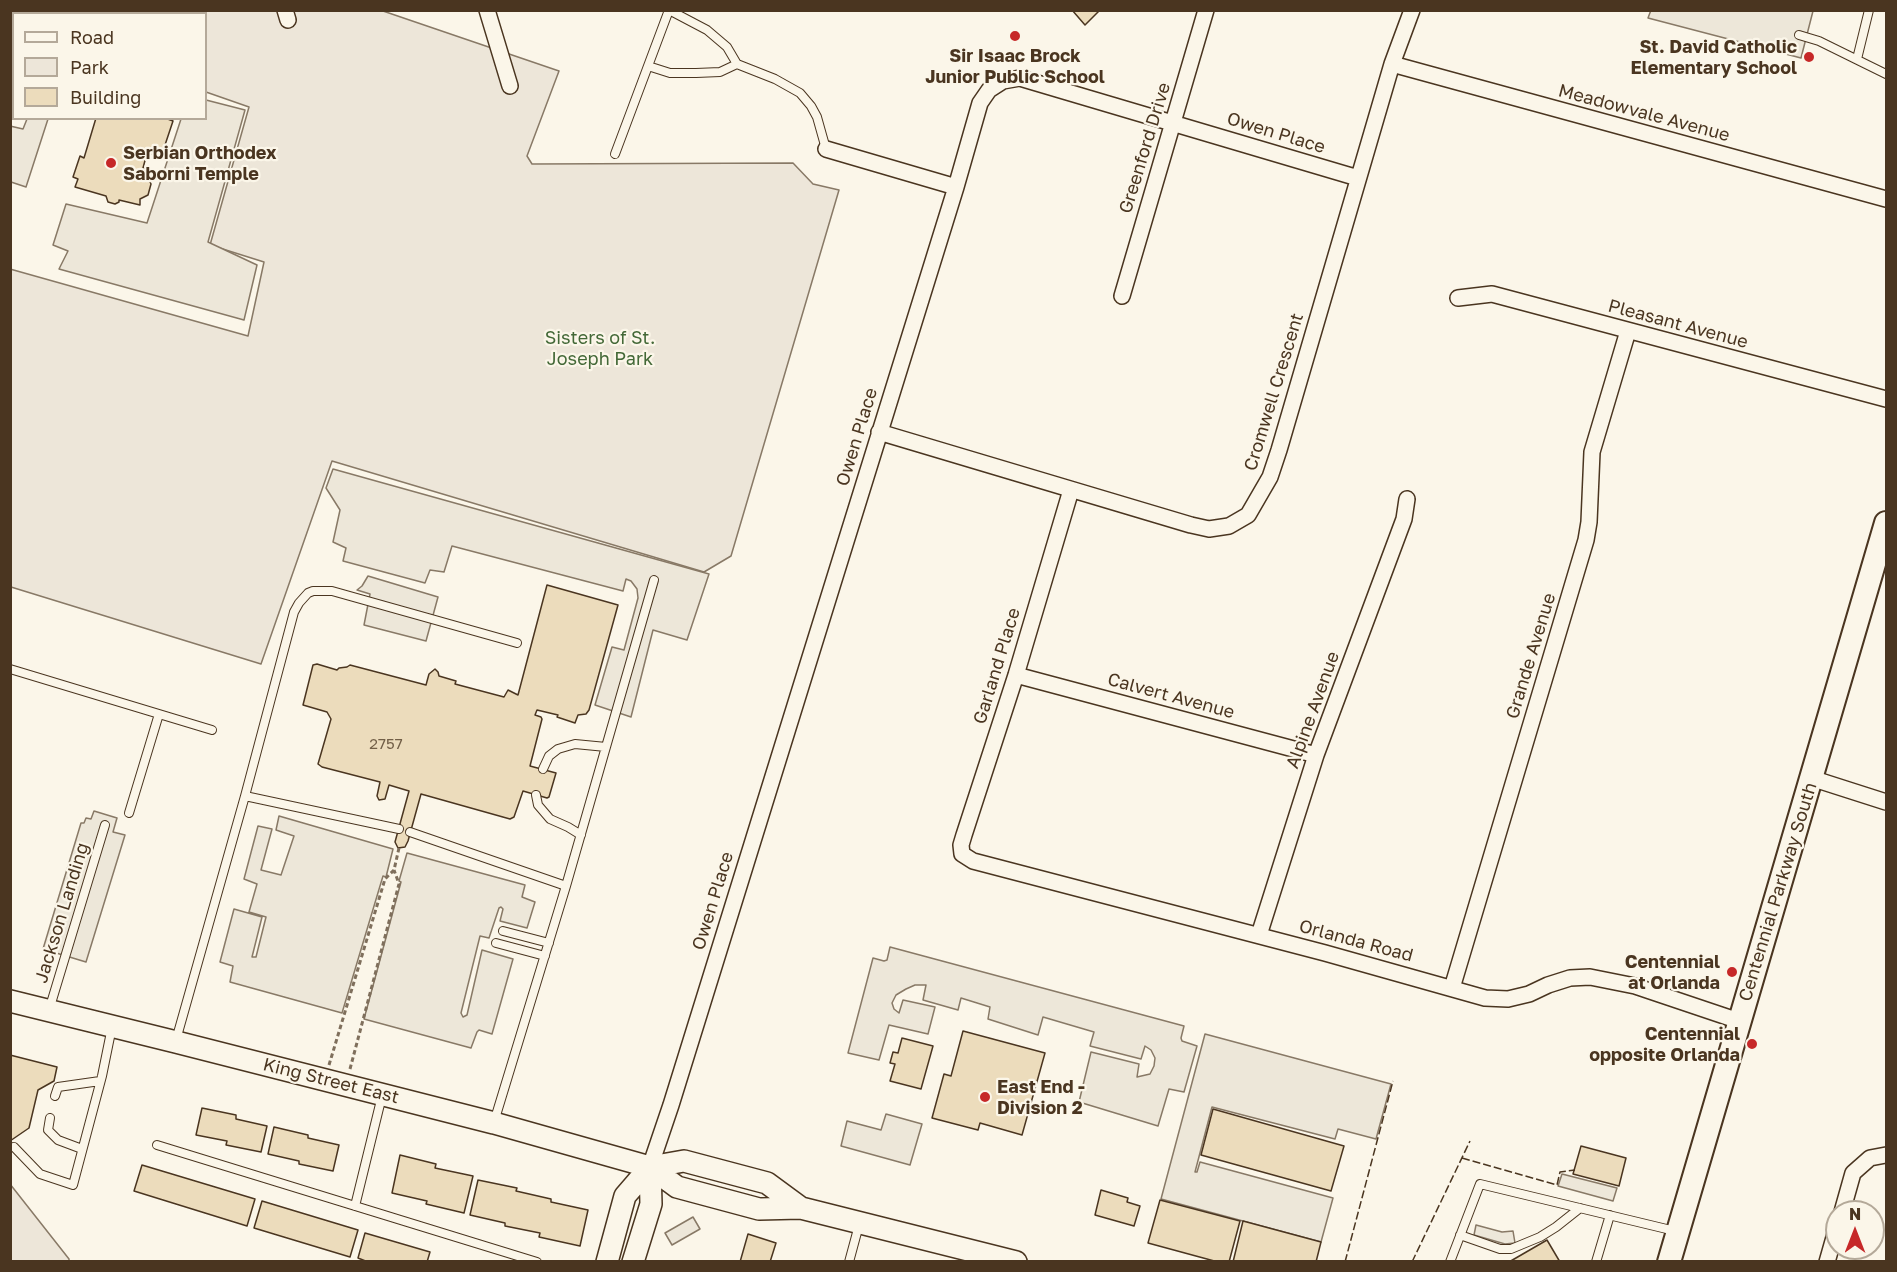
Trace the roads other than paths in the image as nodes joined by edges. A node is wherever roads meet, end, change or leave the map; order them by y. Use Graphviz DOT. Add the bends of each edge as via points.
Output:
graph roads {
  1 [pos="487,10"];
  2 [pos="669,10"];
  3 [pos="1206,10"];
  4 [pos="1412,10"];
  5 [pos="1869,10"];
  6 [pos="1799,35"];
  7 [pos="1857,59"];
  8 [pos="737,64"];
  9 [pos="1392,64"];
  10 [pos="648,66"];
  11 [pos="1887,74"];
  12 [pos="510,86"];
  13 [pos="1173,123"];
  14 [pos="826,149"];
  15 [pos="615,154"];
  16 [pos="1358,178"];
  17 [pos="956,187"];
  18 [pos="1887,199"];
  19 [pos="1122,296"];
  20 [pos="1458,298"];
  21 [pos="1628,331"];
  22 [pos="1887,399"];
  23 [pos="879,432"];
  24 [pos="1071,490"];
  25 [pos="1407,499"];
  26 [pos="1887,523"];
  27 [pos="1879,574"];
  28 [pos="654,580"];
  29 [pos="517,643"];
  30 [pos="10,669"];
  31 [pos="1016,675"];
  32 [pos="159,714"];
  33 [pos="212,730"];
  34 [pos="606,747"];
  35 [pos="1316,755"];
  36 [pos="543,769"];
  37 [pos="1811,778"];
  38 [pos="536,795"];
  39 [pos="246,796"];
  40 [pos="1887,802"];
  41 [pos="129,813"];
  42 [pos="105,825"];
  43 [pos="399,829"];
  44 [pos="410,832"];
  45 [pos="580,835"];
  46 [pos="962,854"];
  47 [pos="566,886"];
  48 [pos="503,931"];
  49 [pos="1258,935"];
  50 [pos="496,943"];
  51 [pos="549,943"];
  52 [pos="545,956"];
  53 [pos="1452,988"];
  54 [pos="10,1001"];
  55 [pos="48,1011"];
  56 [pos="1739,1020"];
  57 [pos="112,1026"];
  58 [pos="176,1041"];
  59 [pos="100,1081"];
  60 [pos="382,1094"];
  61 [pos="55,1096"];
  62 [pos="50,1118"];
  63 [pos="494,1123"];
  64 [pos="157,1145"];
  65 [pos="14,1147"];
  66 [pos="82,1149"];
  67 [pos="1887,1155"];
  68 [pos="650,1167"];
  69 [pos="1845,1200"];
  70 [pos="355,1206"];
  71 [pos="1580,1208"];
  72 [pos="1610,1215"];
  73 [pos="860,1222"];
  74 [pos="1678,1232"];
  75 [pos="1460,1235"];
  76 [pos="537,1262"];
  77 [pos="607,1262"];
  78 [pos="633,1262"];
  79 [pos="849,1262"];
  80 [pos="1016,1262"];
  81 [pos="1450,1262"];
  82 [pos="1596,1262"];
  83 [pos="1670,1262"];
  1 -- 12 [label="street"];
  2 -- 8 [label="lane" via="707,30 727,47"];
  2 -- 10 [label="lane"];
  3 -- 13 [label="street, Greenford Drive"];
  4 -- 9 [label="street, Cromwell Crescent"];
  5 -- 7 [label="lane"];
  6 -- 7 [label="lane"];
  7 -- 11 [label="lane"];
  8 -- 10 [label="lane" via="720,72 696,73 670,73"];
  8 -- 14 [label="lane" via="800,93 817,117"];
  9 -- 16 [label="street, Cromwell Crescent"];
  9 -- 18 [label="street, Meadowvale Avenue"];
  10 -- 15 [label="lane"];
  13 -- 16 [label="street, Owen Place"];
  13 -- 17 [label="street, Owen Place" via="1020,78 1004,81 989,90 980,104"];
  13 -- 19 [label="street, Greenford Drive"];
  14 -- 17 [label="street"];
  16 -- 24 [label="street, Cromwell Crescent" via="1279,450 1270,477 1248,515 1229,526 1209,529"];
  17 -- 23 [label="street, Owen Place"];
  20 -- 21 [label="street, Pleasant Avenue" via="1492,294"];
  21 -- 22 [label="street, Pleasant Avenue"];
  21 -- 53 [label="street, Grande Avenue" via="1592,452 1586,540"];
  23 -- 24 [label="street, Cromwell Crescent"];
  23 -- 68 [label="street, Owen Place"];
  24 -- 31 [label="street, Garland Place"];
  25 -- 35 [label="street, Alpine Avenue" via="1404,519"];
  26 -- 27 [label="main road, Centennial Parkway South"];
  27 -- 37 [label="main road, Centennial Parkway South"];
  28 -- 34 [label="lane"];
  29 -- 39 [label="lane" via="332,591 308,593 294,612"];
  30 -- 32 [label="lane"];
  31 -- 35 [label="street, Calvert Avenue"];
  31 -- 46 [label="street, Garland Place" via="964,835"];
  32 -- 33 [label="lane"];
  32 -- 41 [label="lane"];
  34 -- 36 [label="lane" via="575,744 558,749"];
  34 -- 45 [label="lane"];
  35 -- 49 [label="street, Alpine Avenue"];
  37 -- 40 [label="street"];
  37 -- 56 [label="main road, Centennial Parkway South"];
  38 -- 45 [label="lane" via="538,805 550,819"];
  39 -- 43 [label="lane"];
  39 -- 58 [label="lane"];
  42 -- 55 [label="lane, Jackson Landing"];
  44 -- 47 [label="lane"];
  45 -- 47 [label="lane"];
  46 -- 49 [label="street, Orlanda Road" via="973,861"];
  47 -- 51 [label="lane"];
  48 -- 51 [label="lane"];
  49 -- 53 [label="street, Orlanda Road"];
  50 -- 52 [label="lane"];
  51 -- 52 [label="lane"];
  52 -- 63 [label="lane"];
  53 -- 56 [label="street, Orlanda Road" via="1485,998 1508,999 1570,978 1596,978 1635,986"];
  54 -- 55 [label="main road, King Street East"];
  55 -- 57 [label="main road, King Street East"];
  56 -- 74 [label="main road, Centennial Parkway South"];
  57 -- 58 [label="main road, King Street East"];
  57 -- 59 [label="lane"];
  58 -- 60 [label="main road, King Street East"];
  59 -- 61 [label="lane" via="58,1087"];
  59 -- 66 [label="lane"];
  60 -- 63 [label="main road, King Street East"];
  60 -- 70 [label="lane"];
  62 -- 66 [label="lane" via="48,1130 58,1140"];
  63 -- 68 [label="main road, King Street East"];
  64 -- 70 [label="lane"];
  65 -- 66 [label="lane" via="40,1174 73,1185"];
  67 -- 69 [label="street" via="1870,1158 1853,1173"];
  68 -- 73 [label="main road, King Street East" via="684,1161 767,1184 801,1208"];
  68 -- 77 [label="main road" via="626,1196"];
  68 -- 78 [label="main road" via="651,1204"];
  70 -- 76 [label="lane"];
  71 -- 72 [label="lane"];
  71 -- 75 [label="lane" via="1540,1237 1511,1249"];
  71 -- 75 [label="lane" via="1480,1184"];
  72 -- 74 [label="lane"];
  72 -- 82 [label="lane"];
  73 -- 79 [label="lane"];
  73 -- 80 [label="main road, King Street East"];
  74 -- 83 [label="main road, Centennial Parkway South"];
  75 -- 81 [label="lane"];
}
